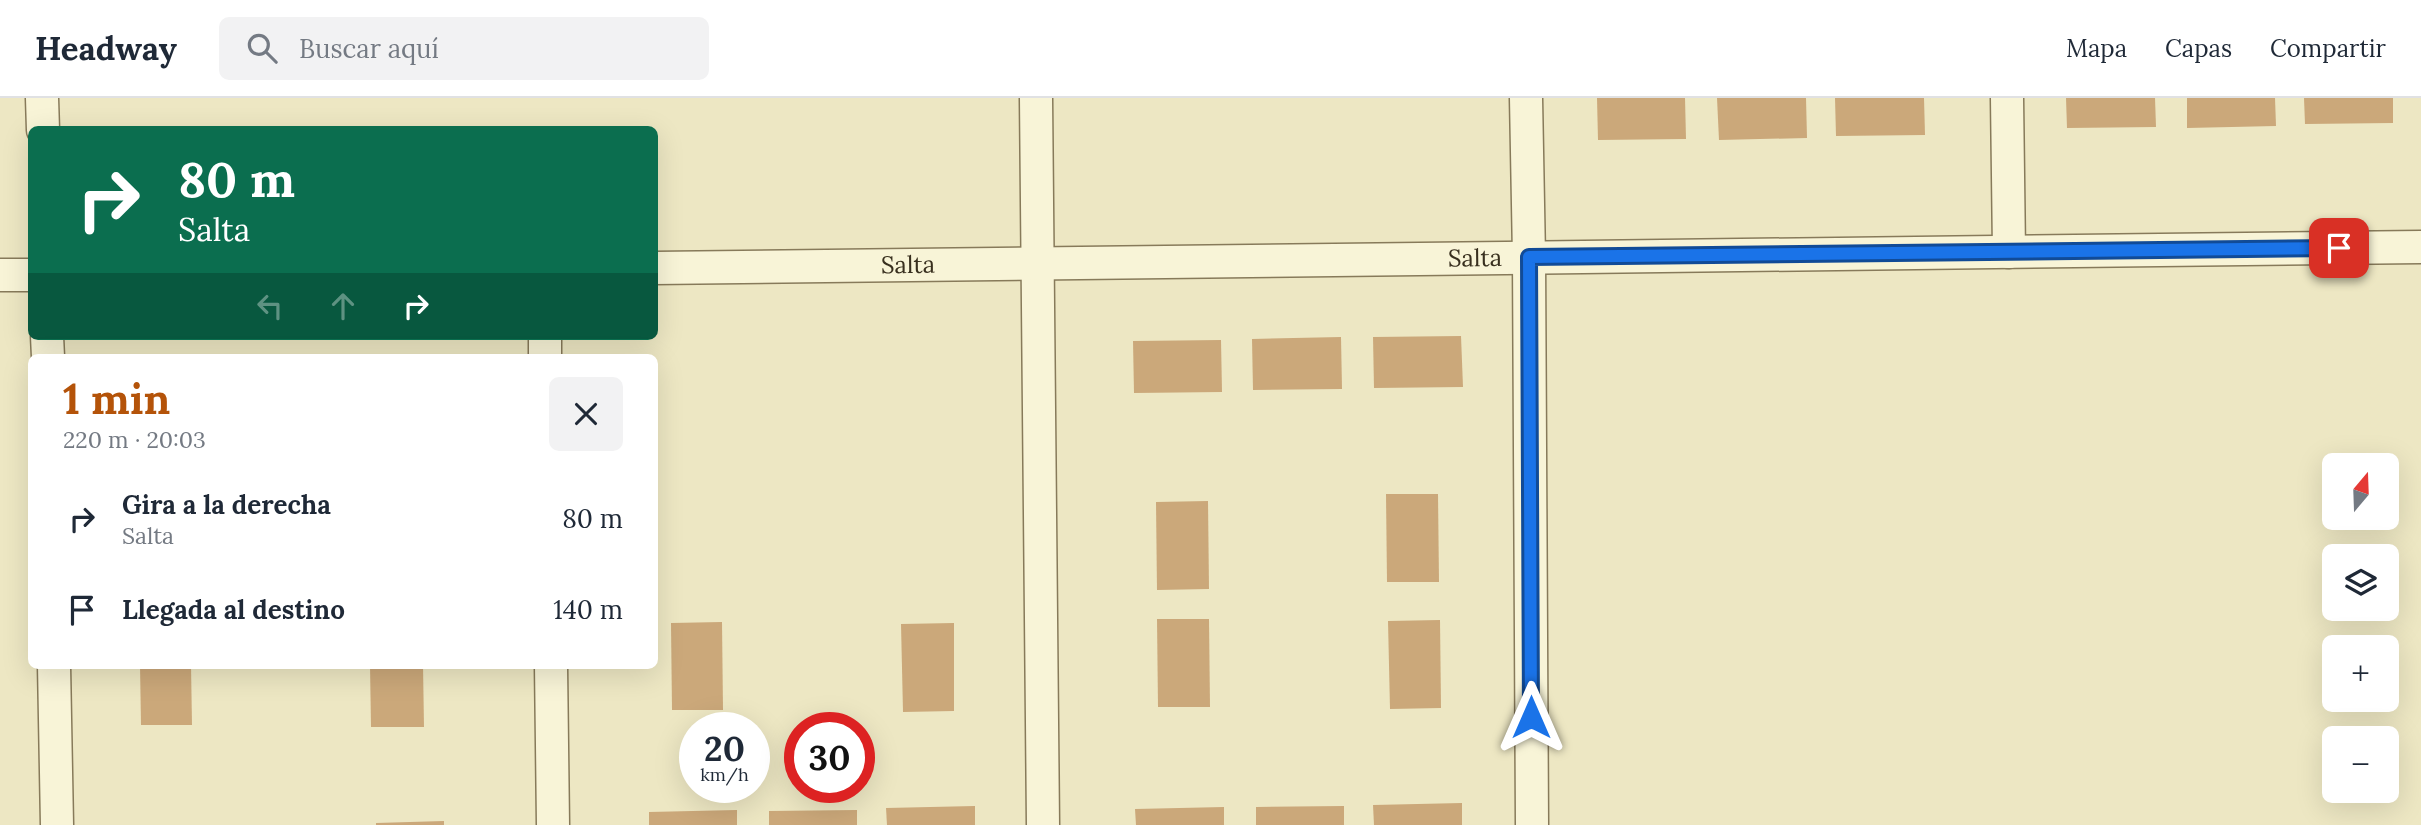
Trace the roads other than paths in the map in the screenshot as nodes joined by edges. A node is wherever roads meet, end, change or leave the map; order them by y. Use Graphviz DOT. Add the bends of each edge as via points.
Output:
graph roads {
  1 [pos="42,98"];
  2 [pos="1036,98"];
  3 [pos="1526,98"];
  4 [pos="2007,98"];
  5 [pos="43,126"];
  6 [pos="2421,247"];
  7 [pos="2009,252"];
  8 [pos="1529,257"];
  9 [pos="1037,263"];
  10 [pos="658,268"];
  11 [pos="0,275"];
  12 [pos="28,275"];
  13 [pos="54,669"];
  14 [pos="551,669"];
  15 [pos="57,825"];
  16 [pos="554,825"];
  17 [pos="1043,825"];
  18 [pos="1532,825"];
  1 -- 5 [label="street"];
  2 -- 9 [label="street"];
  3 -- 8 [label="street"];
  4 -- 7 [label="street"];
  6 -- 7 [label="street, Salta"];
  7 -- 8 [label="street, Salta"];
  8 -- 9 [label="street, Salta"];
  8 -- 18 [label="street"];
  9 -- 10 [label="street, Salta"];
  9 -- 17 [label="street"];
  11 -- 12 [label="street"];
  13 -- 15 [label="street"];
  14 -- 16 [label="street"];
}
